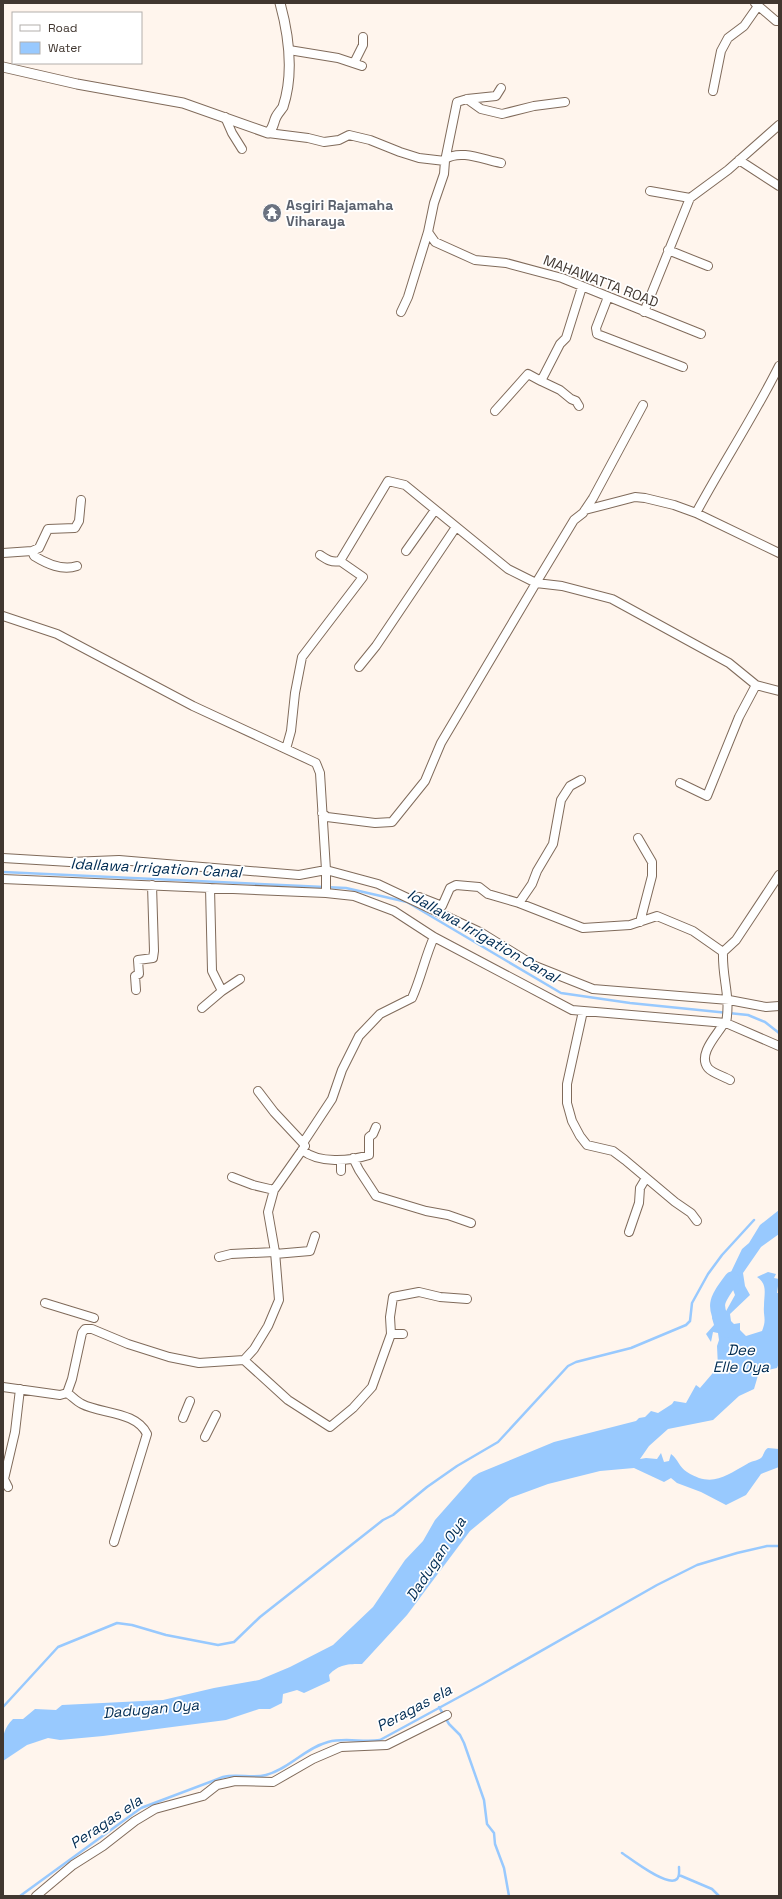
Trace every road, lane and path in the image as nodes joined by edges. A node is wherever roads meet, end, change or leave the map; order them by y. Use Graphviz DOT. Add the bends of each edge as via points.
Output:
graph roads {
  1 [pos="280,3"];
  2 [pos="757,4"];
  3 [pos="779,21"];
  4 [pos="363,37"];
  5 [pos="289,50"];
  6 [pos="3,67"];
  7 [pos="501,88"];
  8 [pos="713,91"];
  9 [pos="467,99"];
  10 [pos="565,102"];
  11 [pos="225,117"];
  12 [pos="779,125"];
  13 [pos="268,133"];
  14 [pos="242,149"];
  15 [pos="445,160"];
  16 [pos="740,160"];
  17 [pos="501,163"];
  18 [pos="779,186"];
  19 [pos="650,191"];
  20 [pos="690,198"];
  21 [pos="428,232"];
  22 [pos="668,250"];
  23 [pos="708,266"];
  24 [pos="582,287"];
  25 [pos="608,297"];
  26 [pos="401,312"];
  27 [pos="644,312"];
  28 [pos="701,334"];
  29 [pos="779,366"];
  30 [pos="683,367"];
  31 [pos="542,380"];
  32 [pos="643,405"];
  33 [pos="579,406"];
  34 [pos="495,411"];
  35 [pos="424,493"];
  36 [pos="81,500"];
  37 [pos="432,507"];
  38 [pos="585,510"];
  39 [pos="696,513"];
  40 [pos="456,527"];
  41 [pos="32,551"];
  42 [pos="406,551"];
  43 [pos="3,553"];
  44 [pos="779,553"];
  45 [pos="320,555"];
  46 [pos="340,561"];
  47 [pos="77,566"];
  48 [pos="536,583"];
  49 [pos="3,616"];
  50 [pos="359,667"];
  51 [pos="756,686"];
  52 [pos="779,691"];
  53 [pos="286,749"];
  54 [pos="581,780"];
  55 [pos="680,783"];
  56 [pos="322,813"];
  57 [pos="638,838"];
  58 [pos="3,858"];
  59 [pos="326,870"];
  60 [pos="779,875"];
  61 [pos="3,879"];
  62 [pos="378,884"];
  63 [pos="152,885"];
  64 [pos="210,888"];
  65 [pos="326,888"];
  66 [pos="519,903"];
  67 [pos="640,922"];
  68 [pos="434,937"];
  69 [pos="723,952"];
  70 [pos="240,979"];
  71 [pos="136,990"];
  72 [pos="222,991"];
  73 [pos="728,1003"];
  74 [pos="779,1006"];
  75 [pos="202,1008"];
  76 [pos="583,1011"];
  77 [pos="725,1021"];
  78 [pos="779,1046"];
  79 [pos="730,1080"];
  80 [pos="258,1091"];
  81 [pos="376,1127"];
  82 [pos="302,1146"];
  83 [pos="353,1158"];
  84 [pos="341,1160"];
  85 [pos="341,1171"];
  86 [pos="232,1177"];
  87 [pos="646,1178"];
  88 [pos="274,1190"];
  89 [pos="696,1221"];
  90 [pos="471,1223"];
  91 [pos="629,1232"];
  92 [pos="315,1236"];
  93 [pos="275,1253"];
  94 [pos="219,1257"];
  95 [pos="466,1299"];
  96 [pos="45,1303"];
  97 [pos="94,1318"];
  98 [pos="391,1334"];
  99 [pos="403,1334"];
  100 [pos="244,1360"];
  101 [pos="3,1387"];
  102 [pos="20,1389"];
  103 [pos="66,1393"];
  104 [pos="190,1401"];
  105 [pos="216,1415"];
  106 [pos="183,1418"];
  107 [pos="204,1436"];
  108 [pos="8,1487"];
  109 [pos="114,1542"];
  110 [pos="447,1715"];
  111 [pos="36,1896"];
  1 -- 5 [label="street"];
  2 -- 3 [label="street"];
  2 -- 8 [label="street" via="744,26 728,38 721,50"];
  4 -- 5 [label="street" via="358,65 338,58"];
  5 -- 13 [label="street" via="282,108 276,116 272,130"];
  6 -- 11 [label="street" via="77,84 183,103"];
  7 -- 9 [label="street" via="496,96"];
  9 -- 10 [label="street" via="481,109 502,114"];
  9 -- 15 [label="street" via="457,102"];
  11 -- 13 [label="street"];
  11 -- 14 [label="street"];
  12 -- 16 [label="street"];
  13 -- 15 [label="street" via="324,142 339,140 349,135 419,158"];
  15 -- 17 [label="street" via="450,156 467,155"];
  15 -- 21 [label="street" via="444,174"];
  16 -- 18 [label="street"];
  16 -- 20 [label="street"];
  19 -- 20 [label="street"];
  20 -- 22 [label="street"];
  21 -- 24 [label="street, MAHAWATTA ROAD" via="435,242 475,260 513,264 562,278"];
  21 -- 26 [label="street"];
  22 -- 23 [label="street"];
  22 -- 27 [label="street"];
  24 -- 25 [label="street, MAHAWATTA ROAD"];
  24 -- 31 [label="street" via="566,338 560,344"];
  25 -- 27 [label="street, MAHAWATTA ROAD"];
  25 -- 30 [label="street" via="596,328 597,334"];
  27 -- 28 [label="street, MAHAWATTA ROAD"];
  29 -- 39 [label="street"];
  31 -- 33 [label="street" via="576,400"];
  31 -- 34 [label="street" via="528,374"];
  32 -- 38 [label="street"];
  35 -- 37 [label="street" via="423,496"];
  36 -- 41 [label="street" via="79,521 75,528 48,529 39,548"];
  37 -- 40 [label="street"];
  37 -- 42 [label="street"];
  37 -- 46 [label="street" via="405,485 388,481"];
  38 -- 39 [label="street" via="635,497 674,505"];
  38 -- 48 [label="street" via="574,520"];
  39 -- 44 [label="street"];
  40 -- 48 [label="street" via="508,569"];
  40 -- 50 [label="street" via="376,646"];
  41 -- 43 [label="street"];
  41 -- 47 [label="street" via="34,556 54,567"];
  45 -- 46 [label="street" via="328,560"];
  46 -- 53 [label="street" via="363,577 302,658"];
  48 -- 51 [label="street" via="562,586 612,599 729,663"];
  48 -- 56 [label="street" via="441,743 424,780 392,822 375,823 327,817"];
  49 -- 53 [label="street" via="57,634 193,706"];
  51 -- 52 [label="street"];
  51 -- 55 [label="street" via="739,717 707,796"];
  53 -- 56 [label="street" via="316,763 320,773"];
  54 -- 66 [label="street" via="570,786 561,800 553,844"];
  56 -- 59 [label="street"];
  57 -- 67 [label="street" via="652,862 652,876"];
  58 -- 59 [label="street" via="70,862 119,860 299,875"];
  59 -- 62 [label="street"];
  59 -- 65 [label="street"];
  60 -- 69 [label="street" via="736,940"];
  61 -- 63 [label="street"];
  62 -- 66 [label="street" via="397,888 442,906 450,888 456,885 479,888 488,894"];
  62 -- 73 [label="street" via="480,932 535,966 593,989"];
  63 -- 64 [label="street"];
  63 -- 71 [label="street" via="153,958 138,960"];
  64 -- 65 [label="street"];
  64 -- 72 [label="street" via="212,971"];
  65 -- 68 [label="street" via="394,911"];
  66 -- 67 [label="street" via="583,928"];
  67 -- 69 [label="street" via="657,916 693,931"];
  68 -- 76 [label="street" via="572,1010"];
  68 -- 82 [label="street" via="412,998 380,1014 359,1036 332,1098"];
  69 -- 73 [label="street" via="722,964"];
  70 -- 72 [label="street"];
  72 -- 75 [label="street"];
  73 -- 74 [label="street"];
  73 -- 77 [label="street"];
  76 -- 77 [label="street"];
  76 -- 87 [label="street" via="567,1084 572,1121 588,1145 612,1151"];
  77 -- 78 [label="street"];
  77 -- 79 [label="street" via="711,1041 705,1058 706,1067"];
  80 -- 82 [label="street"];
  81 -- 83 [label="street" via="374,1134 369,1137 369,1155"];
  82 -- 84 [label="street" via="308,1154"];
  82 -- 88 [label="street"];
  83 -- 84 [label="street"];
  83 -- 90 [label="street" via="376,1196"];
  84 -- 85 [label="street"];
  86 -- 88 [label="street"];
  87 -- 89 [label="street" via="691,1213"];
  87 -- 91 [label="street" via="640,1188 639,1203"];
  88 -- 93 [label="street" via="268,1212"];
  92 -- 93 [label="street" via="310,1251"];
  93 -- 94 [label="street" via="231,1254"];
  93 -- 100 [label="street" via="279,1300 268,1326"];
  95 -- 98 [label="street" via="419,1292 393,1297"];
  96 -- 97 [label="street"];
  98 -- 99 [label="street"];
  98 -- 100 [label="street" via="372,1387 353,1408 330,1426 288,1400"];
  100 -- 103 [label="street" via="199,1363 160,1354 92,1329 85,1329"];
  101 -- 102 [label="street"];
  102 -- 103 [label="street" via="60,1395"];
  102 -- 108 [label="street" via="15,1432 4,1479"];
  103 -- 109 [label="street" via="82,1404 142,1425 147,1434"];
  104 -- 106 [label="street"];
  105 -- 107 [label="street"];
  110 -- 111 [label="street" via="387,1745 341,1747 313,1759 273,1782 235,1781 217,1785 202,1796 155,1809 73,1866"];
}
